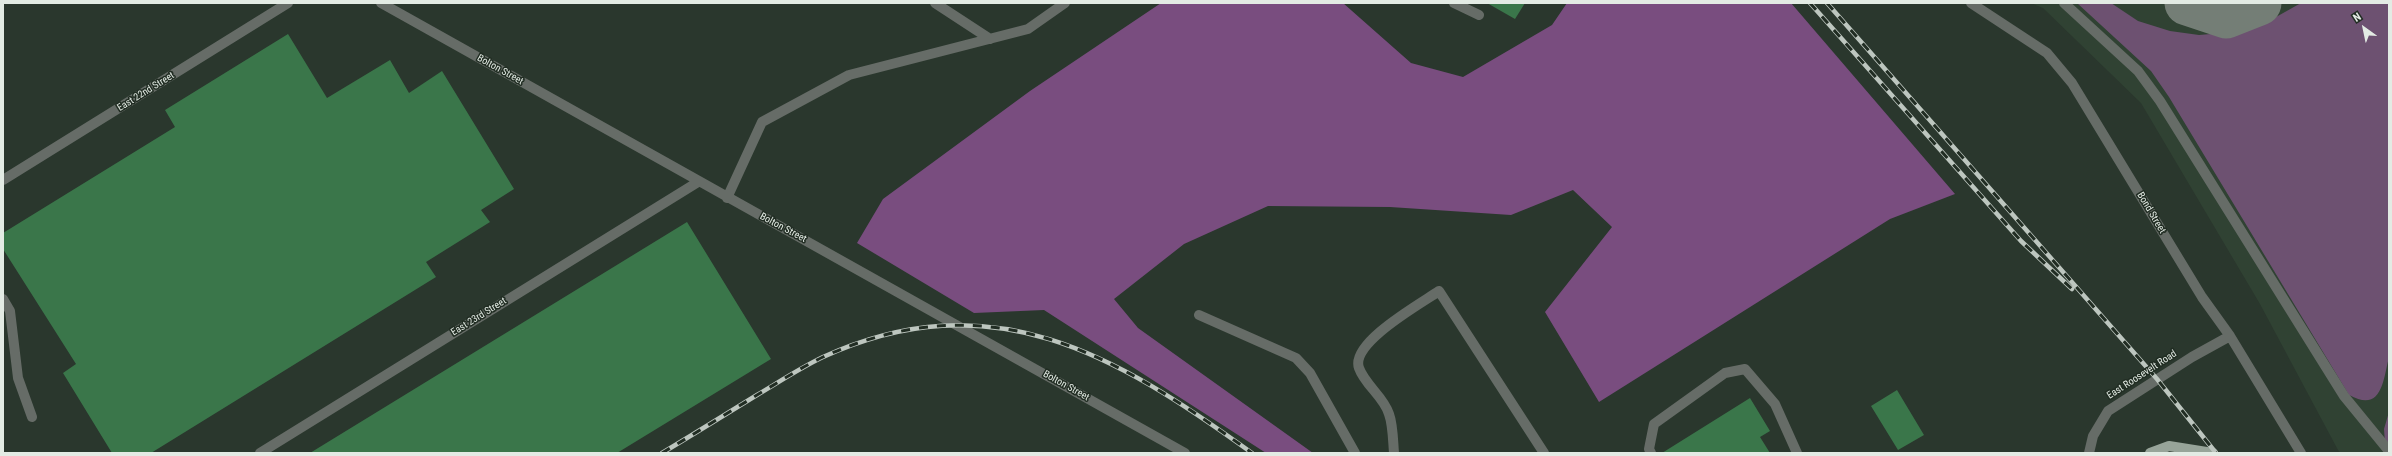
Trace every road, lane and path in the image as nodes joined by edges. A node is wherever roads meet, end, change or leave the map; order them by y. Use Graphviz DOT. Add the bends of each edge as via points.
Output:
graph roads {
  1 [pos="288,3"];
  2 [pos="381,3"];
  3 [pos="935,3"];
  4 [pos="1065,3"];
  5 [pos="1454,3"];
  6 [pos="1971,3"];
  7 [pos="2064,3"];
  8 [pos="1478,15"];
  9 [pos="990,39"];
  10 [pos="3,180"];
  11 [pos="698,182"];
  12 [pos="727,198"];
  13 [pos="3,298"];
  14 [pos="1199,314"];
  15 [pos="2230,336"];
  16 [pos="32,417"];
  17 [pos="2389,451"];
  18 [pos="260,453"];
  19 [pos="1185,453"];
  20 [pos="1355,453"];
  21 [pos="1394,453"];
  22 [pos="1544,453"];
  23 [pos="1651,453"];
  24 [pos="1797,453"];
  25 [pos="2089,453"];
  26 [pos="2150,453"];
  27 [pos="2214,453"];
  28 [pos="2301,453"];
  1 -- 10 [label="street, East 22nd Street"];
  2 -- 11 [label="street, Bolton Street"];
  3 -- 9 [label="street"];
  4 -- 9 [label="street" via="1028,29"];
  5 -- 8 [label="street"];
  6 -- 15 [label="street, Bond Street" via="2047,53 2072,83 2202,298"];
  7 -- 17 [label="street" via="2138,71 2160,101 2344,396"];
  9 -- 12 [label="street" via="849,75 762,122"];
  11 -- 12 [label="street, Bolton Street"];
  11 -- 18 [label="street, East 23rd Street"];
  12 -- 19 [label="street, Bolton Street"];
  13 -- 16 [label="street" via="10,310 18,378"];
  14 -- 20 [label="street" via="1296,358 1310,373"];
  15 -- 25 [label="street, East Roosevelt Road" via="2192,357 2108,411 2092,436"];
  15 -- 28 [label="street, Bond Street"];
  21 -- 22 [label="street" via="1389,413 1358,368 1358,356 1375,335 1439,291"];
  23 -- 24 [label="street" via="1649,450 1654,424 1725,373 1745,369 1775,404"];
  26 -- 27 [label="main road" via="2169,446"];
}
